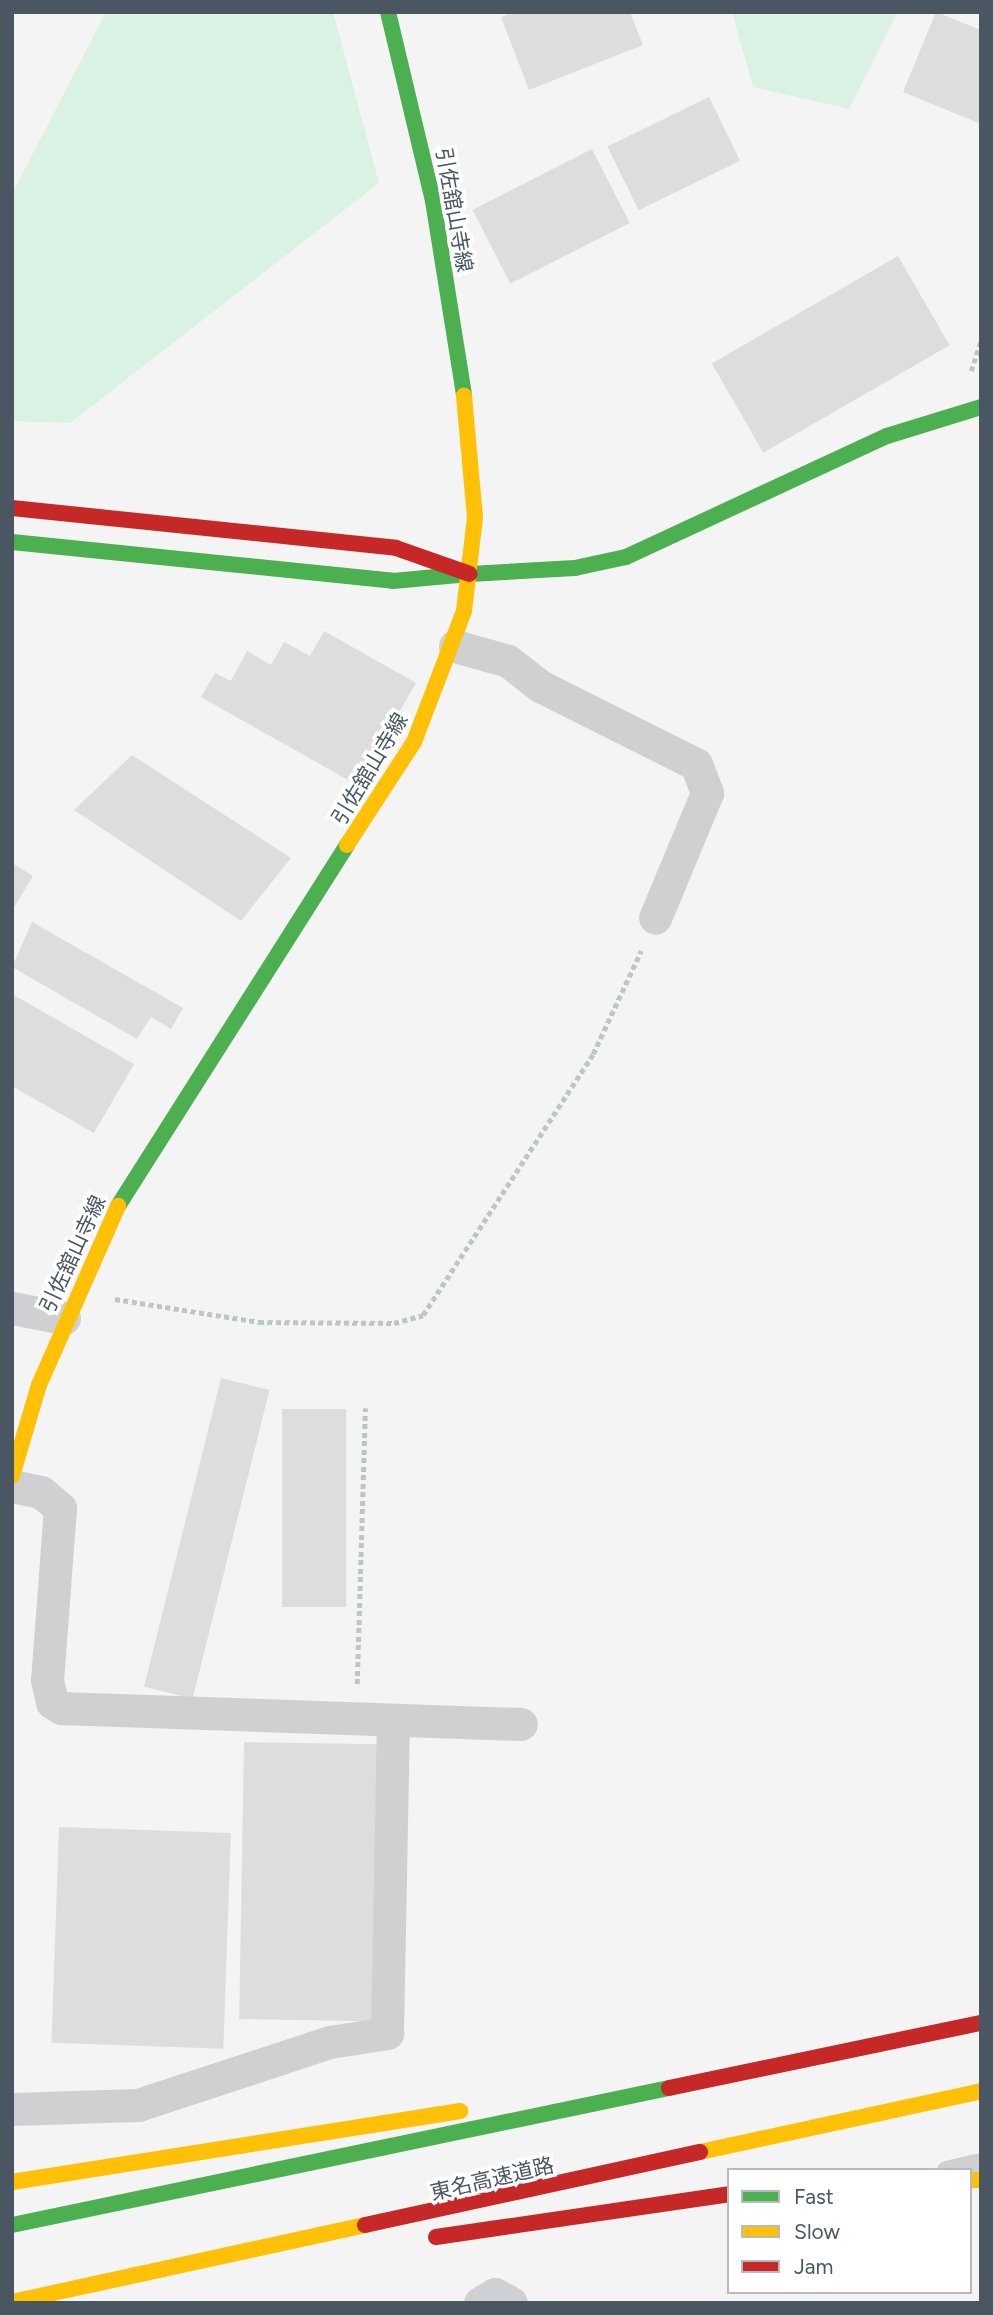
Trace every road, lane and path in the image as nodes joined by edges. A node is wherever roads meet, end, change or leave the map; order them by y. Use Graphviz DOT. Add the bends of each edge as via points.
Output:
graph roads {
  1 [pos="388,12"];
  2 [pos="981,407"];
  3 [pos="12,508"];
  4 [pos="12,542"];
  5 [pos="470,574"];
  6 [pos="455,646"];
  7 [pos="655,918"];
  8 [pos="80,1283"];
  9 [pos="12,1308"];
  10 [pos="64,1318"];
  11 [pos="365,1408"];
  12 [pos="12,1476"];
  13 [pos="12,1486"];
  14 [pos="356,1720"];
  15 [pos="393,1720"];
  16 [pos="520,1724"];
  17 [pos="981,2023"];
  18 [pos="892,2043"];
  19 [pos="981,2091"];
  20 [pos="12,2109"];
  21 [pos="981,2162"];
  22 [pos="955,2168"];
  23 [pos="12,2182"];
  24 [pos="727,2194"];
  25 [pos="12,2225"];
  26 [pos="412,2241"];
  27 [pos="317,2255"];
  28 [pos="45,2296"];
  29 [pos="12,2302"];
  30 [pos="480,2303"];
  31 [pos="511,2303"];
  1 -- 5 [label="main road, 引佐舘山寺線" via="433,201 468,423 475,517"];
  2 -- 5 [label="main road" via="887,436 626,557 575,568"];
  3 -- 5 [label="main road" via="396,548"];
  4 -- 5 [label="main road" via="393,581"];
  5 -- 6 [label="main road, 引佐舘山寺線"];
  6 -- 7 [label="street" via="508,661 540,686 696,764 707,793"];
  6 -- 8 [label="main road, 引佐舘山寺線" via="414,742 142,1162"];
  7 -- 8 [label="path" via="593,1054 423,1315 394,1323 259,1322 108,1298"];
  8 -- 10 [label="main road, 引佐舘山寺線"];
  9 -- 10 [label="street"];
  10 -- 12 [label="main road, 引佐舘山寺線"];
  11 -- 14 [label="path"];
  13 -- 14 [label="street" via="41,1492 60,1508 47,1680 52,1702 61,1709"];
  14 -- 15 [label="street"];
  15 -- 16 [label="street"];
  15 -- 20 [label="street" via="387,2033 330,2042 138,2105"];
  17 -- 18 [label="main road"];
  18 -- 23 [label="main road"];
  18 -- 25 [label="main road"];
  19 -- 28 [label="main road, 東名高速道路"];
  21 -- 22 [label="lane"];
  24 -- 26 [label="main road"];
  27 -- 28 [label="main road"];
  28 -- 29 [label="main road, 東名高速道路"];
  30 -- 31 [label="street" via="495,2294"];
}
